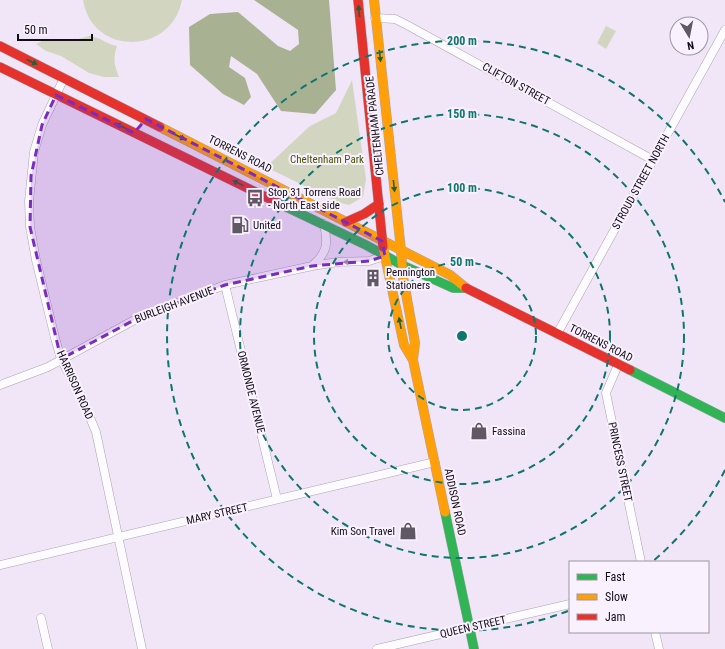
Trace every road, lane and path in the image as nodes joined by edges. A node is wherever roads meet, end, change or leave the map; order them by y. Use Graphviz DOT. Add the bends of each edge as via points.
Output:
graph roads {
  1 [pos="358,0"];
  2 [pos="374,0"];
  3 [pos="375,18"];
  4 [pos="725,30"];
  5 [pos="0,46"];
  6 [pos="0,67"];
  7 [pos="64,78"];
  8 [pos="56,95"];
  9 [pos="146,119"];
  10 [pos="142,137"];
  11 [pos="653,160"];
  12 [pos="379,204"];
  13 [pos="346,222"];
  14 [pos="324,224"];
  15 [pos="382,241"];
  16 [pos="401,250"];
  17 [pos="385,256"];
  18 [pos="402,265"];
  19 [pos="312,266"];
  20 [pos="225,285"];
  21 [pos="466,288"];
  22 [pos="558,334"];
  23 [pos="62,359"];
  24 [pos="413,360"];
  25 [pos="618,365"];
  26 [pos="0,384"];
  27 [pos="724,416"];
  28 [pos="435,462"];
  29 [pos="277,499"];
  30 [pos="119,537"];
  31 [pos="641,561"];
  32 [pos="0,566"];
  33 [pos="569,604"];
  34 [pos="42,618"];
  35 [pos="469,628"];
  36 [pos="655,633"];
  37 [pos="48,649"];
  38 [pos="142,649"];
  39 [pos="377,649"];
  40 [pos="474,649"];
  41 [pos="659,649"];
  12 -- 1 [label="main road, CHELTENHAM PARADE, one-way"];
  2 -- 3 [label="main road, CHELTENHAM PARADE"];
  3 -- 11 [label="street, CLIFTON STREET" via="395,19 407,25"];
  3 -- 16 [label="main road, CHELTENHAM PARADE, one-way"];
  4 -- 11 [label="street, STROUD STREET NORTH"];
  5 -- 7 [label="main road, TORRENS ROAD, one-way"];
  6 -- 8 [label="main road, TORRENS ROAD"];
  7 -- 8 [label="street, HARRISON ROAD"];
  7 -- 9 [label="main road, TORRENS ROAD"];
  10 -- 8 [label="main road, TORRENS ROAD, one-way"];
  8 -- 23 [label="street, HARRISON ROAD" via="42,125 34,152 29,201 30,227 36,260"];
  9 -- 10 [label="main road" via="138,126"];
  9 -- 13 [label="main road, TORRENS ROAD, one-way"];
  14 -- 10 [label="main road, TORRENS ROAD, one-way"];
  11 -- 22 [label="street, STROUD STREET NORTH"];
  12 -- 13 [label="main road"];
  12 -- 15 [label="main road, CHELTENHAM PARADE"];
  13 -- 15 [label="main road, TORRENS ROAD"];
  14 -- 17 [label="main road, TORRENS ROAD"];
  14 -- 19 [label="street" via="327,238 325,251"];
  15 -- 16 [label="main road, TORRENS ROAD"];
  15 -- 17 [label="main road, CHELTENHAM PARADE"];
  16 -- 18 [label="main road, ADDISON ROAD"];
  16 -- 21 [label="main road, TORRENS ROAD" via="450,275"];
  17 -- 18 [label="main road, TORRENS ROAD"];
  17 -- 19 [label="street, BURLEIGH AVENUE, one-way" via="369,261"];
  24 -- 17 [label="main road, ADDISON ROAD, one-way" via="404,345"];
  18 -- 21 [label="main road, TORRENS ROAD" via="453,288"];
  18 -- 24 [label="main road, ADDISON ROAD" via="415,344"];
  19 -- 20 [label="street, BURLEIGH AVENUE"];
  20 -- 23 [label="street, BURLEIGH AVENUE" via="140,317"];
  20 -- 29 [label="street, ORMONDE AVENUE"];
  21 -- 22 [label="main road, TORRENS ROAD"];
  22 -- 25 [label="main road, TORRENS ROAD"];
  23 -- 26 [label="street, BURLEIGH AVENUE" via="48,367"];
  23 -- 30 [label="street, HARRISON ROAD" via="96,432"];
  24 -- 28 [label="main road, ADDISON ROAD"];
  25 -- 27 [label="main road, TORRENS ROAD"];
  25 -- 31 [label="street, PRINCESS STREET" via="606,393"];
  28 -- 29 [label="street, MARY STREET"];
  28 -- 35 [label="main road, ADDISON ROAD"];
  29 -- 30 [label="street, MARY STREET"];
  30 -- 32 [label="street, MARY STREET"];
  30 -- 38 [label="street, HARRISON ROAD"];
  33 -- 35 [label="street, QUEEN STREET"];
  34 -- 37 [label="street"];
  35 -- 39 [label="street, QUEEN STREET"];
  35 -- 40 [label="main road, ADDISON ROAD"];
  36 -- 41 [label="street"];
}
